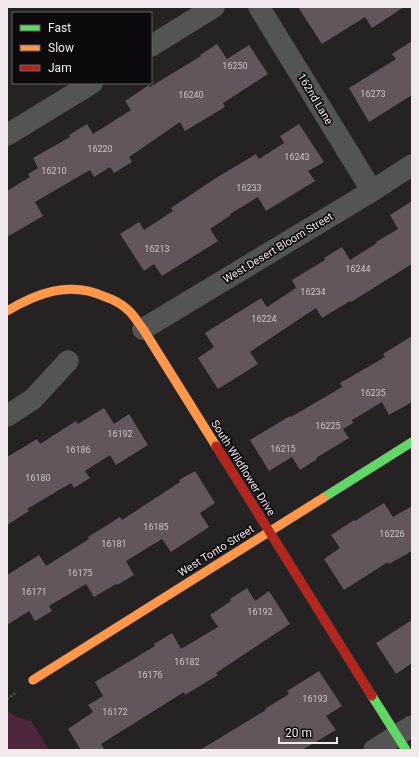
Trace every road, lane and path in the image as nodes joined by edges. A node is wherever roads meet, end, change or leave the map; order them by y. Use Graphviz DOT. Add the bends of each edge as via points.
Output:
graph roads {
  1 [pos="214,7"];
  2 [pos="259,7"];
  3 [pos="152,45"];
  4 [pos="90,84"];
  5 [pos="7,135"];
  6 [pos="412,165"];
  7 [pos="372,191"];
  8 [pos="7,311"];
  9 [pos="143,330"];
  10 [pos="68,361"];
  11 [pos="7,416"];
  12 [pos="412,442"];
  13 [pos="269,532"];
  14 [pos="33,680"];
  15 [pos="405,737"];
  16 [pos="374,750"];
  1 -- 3 [label="street"];
  2 -- 7 [label="street, 162nd Lane"];
  4 -- 5 [label="street"];
  6 -- 7 [label="street, West Desert Bloom Street"];
  7 -- 9 [label="street, West Desert Bloom Street"];
  8 -- 9 [label="street, South Wildflower Drive" via="36,295 56,289 76,288 98,292 127,309"];
  9 -- 13 [label="street, South Wildflower Drive"];
  10 -- 11 [label="street" via="33,399"];
  12 -- 13 [label="street, West Tonto Street"];
  13 -- 14 [label="street, West Tonto Street"];
  13 -- 15 [label="street, South Wildflower Drive"];
  15 -- 16 [label="street"];
}
